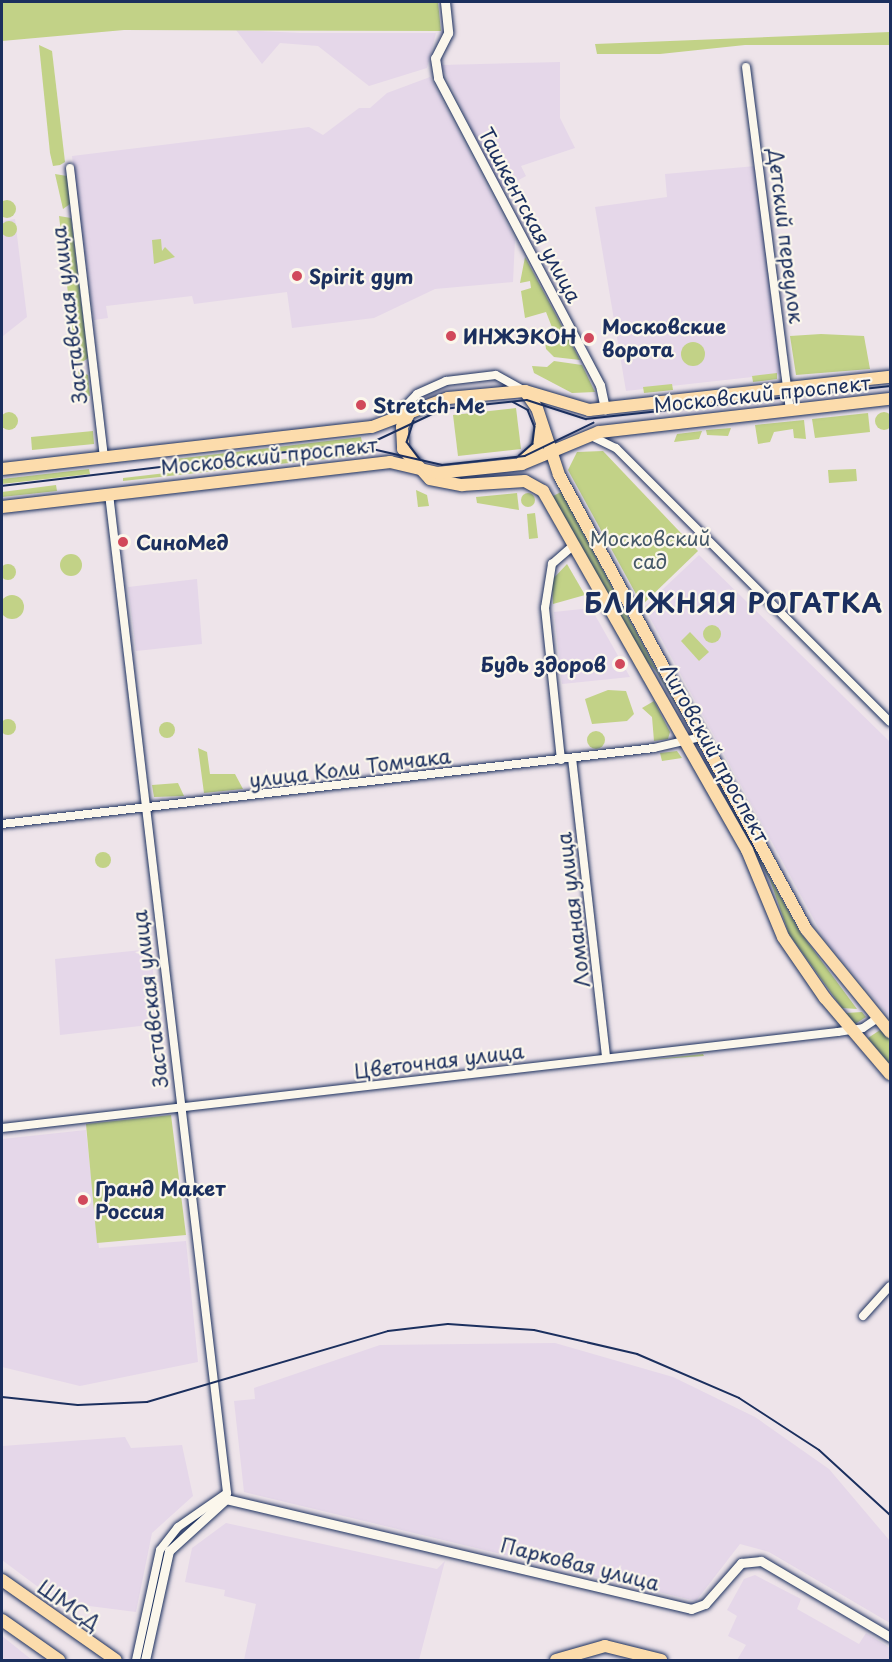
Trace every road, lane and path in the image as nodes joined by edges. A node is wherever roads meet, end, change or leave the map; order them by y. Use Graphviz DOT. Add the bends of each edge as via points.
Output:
graph roads {
  1 [pos="445,2"];
  2 [pos="746,67"];
  3 [pos="70,168"];
  4 [pos="891,377"];
  5 [pos="788,389"];
  6 [pos="525,391"];
  7 [pos="891,399"];
  8 [pos="605,409"];
  9 [pos="790,410"];
  10 [pos="410,411"];
  11 [pos="392,420"];
  12 [pos="541,420"];
  13 [pos="619,430"];
  14 [pos="587,435"];
  15 [pos="616,448"];
  16 [pos="551,454"];
  17 [pos="104,457"];
  18 [pos="513,465"];
  19 [pos="2,470"];
  20 [pos="421,471"];
  21 [pos="109,494"];
  22 [pos="2,507"];
  23 [pos="573,546"];
  24 [pos="891,722"];
  25 [pos="701,737"];
  26 [pos="689,743"];
  27 [pos="572,758"];
  28 [pos="561,760"];
  29 [pos="146,808"];
  30 [pos="2,824"];
  31 [pos="878,1018"];
  32 [pos="852,1030"];
  33 [pos="891,1032"];
  34 [pos="606,1058"];
  35 [pos="891,1074"];
  36 [pos="181,1107"];
  37 [pos="2,1128"];
  38 [pos="891,1286"];
  39 [pos="862,1316"];
  40 [pos="226,1499"];
  41 [pos="2,1580"];
  42 [pos="2,1620"];
  43 [pos="891,1637"];
  44 [pos="39,1650"];
  45 [pos="51,1660"];
  46 [pos="59,1660"];
  47 [pos="116,1660"];
  48 [pos="136,1660"];
  49 [pos="145,1660"];
  50 [pos="556,1660"];
  51 [pos="661,1660"];
  1 -- 8 [label="street, Ташкентская улица" via="448,33 435,70 600,385"];
  2 -- 5 [label="street, Детский переулок"];
  3 -- 17 [label="street, Заставская улица"];
  4 -- 5 [label="main road, Московский проспект"];
  5 -- 8 [label="main road, Московский проспект"];
  5 -- 9 [label="street, Детский переулок"];
  6 -- 8 [label="main road, Московский проспект" via="571,408"];
  6 -- 10 [label="main road, Московский проспект" via="438,400"];
  6 -- 11 [label="street, Московский проспект" via="496,375 436,384 417,394"];
  6 -- 12 [label="main road, Лиговский проспект"];
  7 -- 9 [label="main road, Московский проспект"];
  9 -- 13 [label="main road, Московский проспект"];
  10 -- 11 [label="main road, Московский проспект"];
  10 -- 20 [label="main road" via="401,442"];
  11 -- 17 [label="main road, Московский проспект"];
  12 -- 16 [label="main road, Лиговский проспект"];
  12 -- 18 [label="main road" via="537,448"];
  13 -- 14 [label="main road, Московский проспект"];
  13 -- 15 [label="street"];
  14 -- 15 [label="street"];
  14 -- 16 [label="main road, Московский проспект"];
  15 -- 24 [label="street"];
  16 -- 18 [label="main road, Московский проспект"];
  16 -- 25 [label="main road, Лиговский проспект"];
  17 -- 19 [label="main road, Московский проспект"];
  18 -- 20 [label="main road, Московский проспект"];
  20 -- 21 [label="main road, Московский проспект" via="390,462"];
  20 -- 23 [label="main road, Лиговский проспект" via="452,484 532,483"];
  21 -- 22 [label="main road, Московский проспект"];
  21 -- 29 [label="street, Заставская улица"];
  23 -- 26 [label="main road, Лиговский проспект"];
  23 -- 28 [label="street" via="552,564 545,608"];
  25 -- 26 [label="street, улица Коли Томчака"];
  25 -- 31 [label="main road, Лиговский проспект" via="822,954"];
  26 -- 27 [label="street, улица Коли Томчака"];
  26 -- 32 [label="main road, Лиговский проспект" via="755,866 783,937"];
  27 -- 28 [label="street, улица Коли Томчака"];
  27 -- 34 [label="street, Ломаная улица"];
  28 -- 29 [label="street, улица Коли Томчака"];
  29 -- 30 [label="street, улица Коли Томчака"];
  29 -- 36 [label="street, Заставская улица"];
  31 -- 32 [label="street, Цветочная улица"];
  31 -- 33 [label="main road, Лиговский проспект"];
  32 -- 34 [label="street, Цветочная улица"];
  32 -- 35 [label="main road, Лиговский проспект"];
  34 -- 36 [label="street, Цветочная улица"];
  36 -- 37 [label="street, Цветочная улица"];
  36 -- 40 [label="street, Заставская улица"];
  38 -- 39 [label="street"];
  40 -- 43 [label="street, Парковая улица" via="691,1609 705,1604 741,1563 760,1561"];
  40 -- 48 [label="street" via="178,1527 160,1550"];
  40 -- 49 [label="street" via="169,1551"];
  41 -- 47 [label="main road, ШМСД"];
  42 -- 44 [label="main road"];
  44 -- 45 [label="main road"];
  44 -- 46 [label="main road"];
  50 -- 51 [label="main road" via="605,1646"];
}
